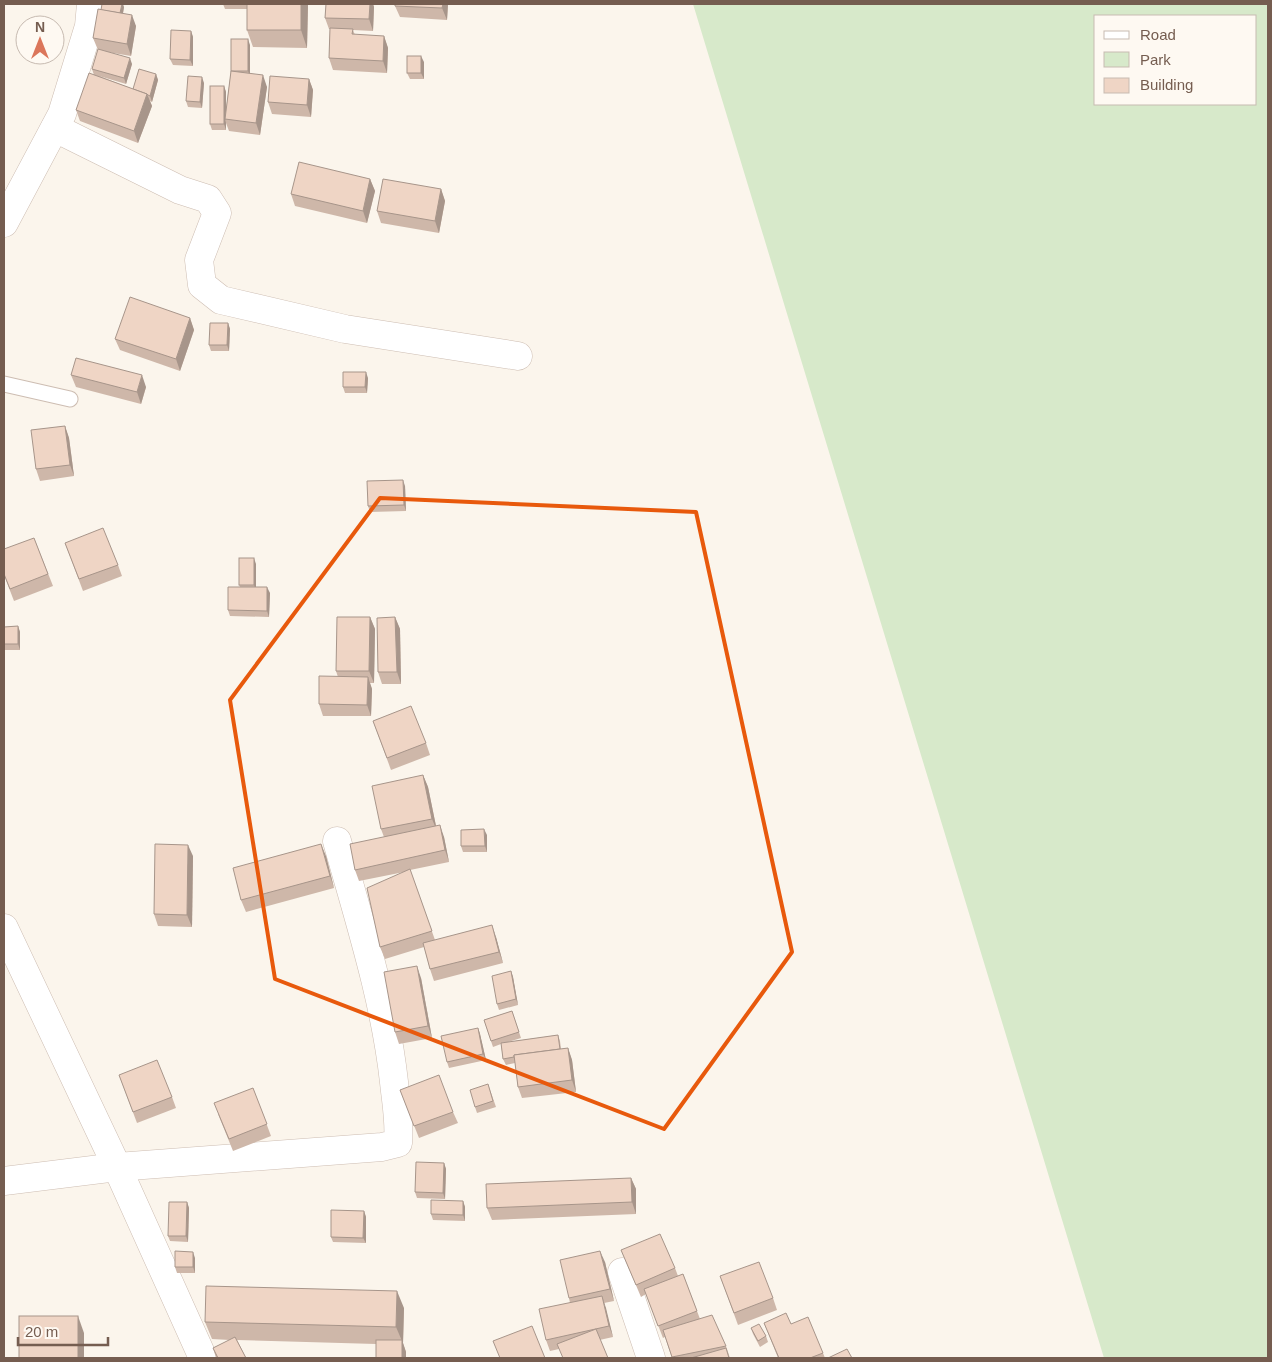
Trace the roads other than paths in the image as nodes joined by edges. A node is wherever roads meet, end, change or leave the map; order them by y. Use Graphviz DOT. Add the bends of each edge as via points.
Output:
graph roads {
  1 [pos="91,4"];
  2 [pos="55,128"];
  3 [pos="4,223"];
  4 [pos="518,356"];
  5 [pos="4,384"];
  6 [pos="70,399"];
  7 [pos="337,841"];
  8 [pos="4,928"];
  9 [pos="117,1168"];
  10 [pos="4,1181"];
  11 [pos="622,1272"];
  12 [pos="203,1358"];
  13 [pos="651,1358"];
  1 -- 2 [label="street" via="89,26"];
  2 -- 3 [label="street"];
  2 -- 4 [label="street" via="180,190 208,199 217,213 199,260 202,285 221,300 345,329"];
  5 -- 6 [label="lane"];
  7 -- 9 [label="street" via="376,981 390,1048 398,1143 382,1147"];
  8 -- 9 [label="street"];
  9 -- 10 [label="street"];
  9 -- 12 [label="street"];
  11 -- 13 [label="street"];
}
